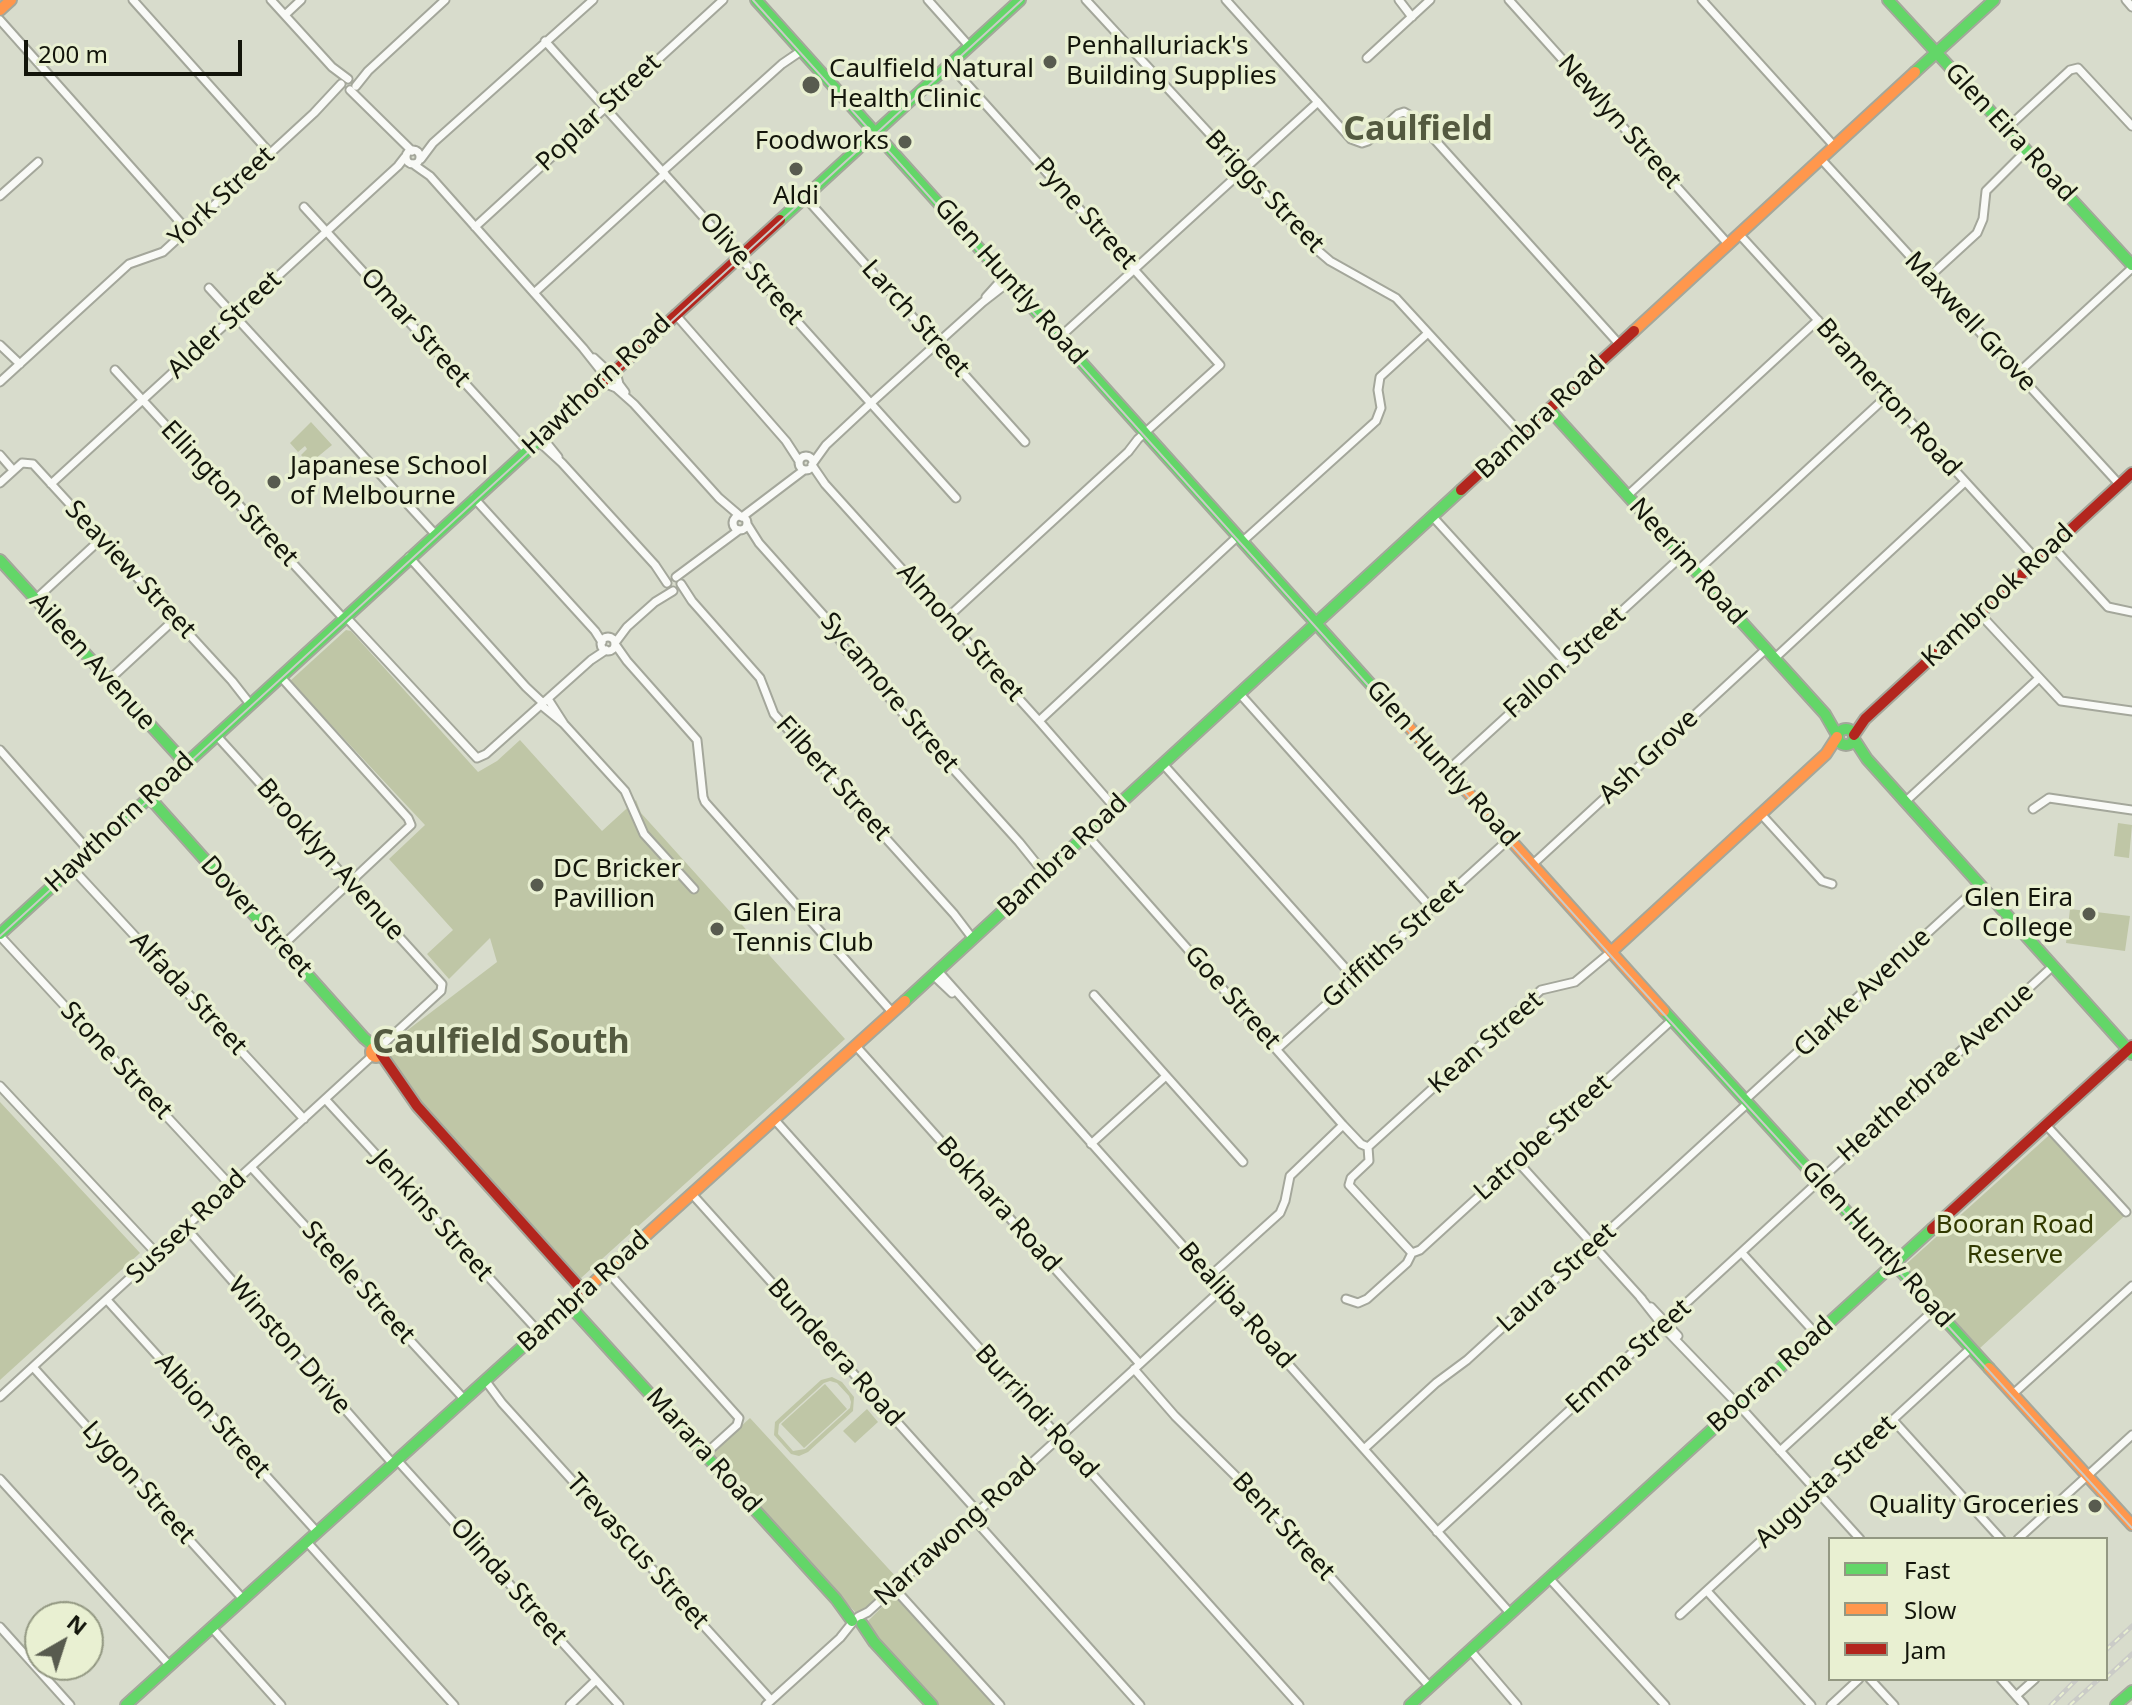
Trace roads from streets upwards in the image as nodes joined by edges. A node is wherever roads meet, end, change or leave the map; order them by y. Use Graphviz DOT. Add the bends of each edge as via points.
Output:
graph roads {
  1 [pos="11,0"];
  2 [pos="133,0"];
  3 [pos="271,0"];
  4 [pos="301,0"];
  5 [pos="445,0"];
  6 [pos="593,0"];
  7 [pos="723,0"];
  8 [pos="756,0"];
  9 [pos="928,0"];
  10 [pos="1020,0"];
  11 [pos="1086,0"];
  12 [pos="1226,0"];
  13 [pos="1400,0"];
  14 [pos="1430,0"];
  15 [pos="1509,0"];
  16 [pos="1702,0"];
  17 [pos="1888,0"];
  18 [pos="1994,0"];
  19 [pos="2126,0"];
  20 [pos="2132,7"];
  21 [pos="1,8"];
  22 [pos="285,15"];
  23 [pos="1414,15"];
  24 [pos="0,20"];
  25 [pos="545,41"];
  26 [pos="969,46"];
  27 [pos="799,48"];
  28 [pos="1936,54"];
  29 [pos="1367,58"];
  30 [pos="949,64"];
  31 [pos="349,85"];
  32 [pos="1318,102"];
  33 [pos="605,108"];
  34 [pos="2132,126"];
  35 [pos="2006,129"];
  36 [pos="875,132"];
  37 [pos="1835,147"];
  38 [pos="2026,151"];
  39 [pos="270,153"];
  40 [pos="413,157"];
  41 [pos="1821,159"];
  42 [pos="38,162"];
  43 [pos="1244,171"];
  44 [pos="665,174"];
  45 [pos="0,196"];
  46 [pos="804,196"];
  47 [pos="304,207"];
  48 [pos="475,227"];
  49 [pos="187,230"];
  50 [pos="326,232"];
  51 [pos="1740,235"];
  52 [pos="1729,245"];
  53 [pos="739,256"];
  54 [pos="2132,266"];
  55 [pos="1134,270"];
  56 [pos="1929,277"];
  57 [pos="1007,279"];
  58 [pos="209,288"];
  59 [pos="534,293"];
  60 [pos="235,316"];
  61 [pos="673,316"];
  62 [pos="1818,320"];
  63 [pos="1428,333"];
  64 [pos="1060,337"];
  65 [pos="937,343"];
  66 [pos="1620,345"];
  67 [pos="0,346"];
  68 [pos="18,366"];
  69 [pos="115,370"];
  70 [pos="2018,373"];
  71 [pos="608,375"];
  72 [pos="0,382"];
  73 [pos="1886,397"];
  74 [pos="143,400"];
  75 [pos="871,403"];
  76 [pos="634,404"];
  77 [pos="1550,410"];
  78 [pos="1147,434"];
  79 [pos="1522,435"];
  80 [pos="539,438"];
  81 [pos="1025,442"];
  82 [pos="526,450"];
  83 [pos="0,455"];
  84 [pos="806,463"];
  85 [pos="13,470"];
  86 [pos="2132,473"];
  87 [pos="1965,482"];
  88 [pos="0,483"];
  89 [pos="51,484"];
  90 [pos="2119,484"];
  91 [pos="1627,496"];
  92 [pos="474,498"];
  93 [pos="956,498"];
  94 [pos="1433,517"];
  95 [pos="740,523"];
  96 [pos="435,534"];
  97 [pos="1240,538"];
  98 [pos="101,539"];
  99 [pos="2052,546"];
  100 [pos="1682,556"];
  101 [pos="408,558"];
  102 [pos="0,560"];
  103 [pos="2037,560"];
  104 [pos="1696,572"];
  105 [pos="674,584"];
  106 [pos="36,599"];
  107 [pos="2132,612"];
  108 [pos="1979,613"];
  109 [pos="344,617"];
  110 [pos="947,618"];
  111 [pos="175,619"];
  112 [pos="1317,624"];
  113 [pos="608,643"];
  114 [pos="1766,649"];
  115 [pos="1775,658"];
  116 [pos="1565,662"];
  117 [pos="280,676"];
  118 [pos="2039,678"];
  119 [pos="109,680"];
  120 [pos="1240,694"];
  121 [pos="252,702"];
  122 [pos="543,703"];
  123 [pos="2132,711"];
  124 [pos="1039,721"];
  125 [pos="216,735"];
  126 [pos="1846,737"];
  127 [pos="0,750"];
  128 [pos="185,763"];
  129 [pos="1163,764"];
  130 [pos="1448,770"];
  131 [pos="149,797"];
  132 [pos="1905,802"];
  133 [pos="1117,806"];
  134 [pos="2033,809"];
  135 [pos="2132,810"];
  136 [pos="1761,814"];
  137 [pos="1086,834"];
  138 [pos="1509,839"];
  139 [pos="91,850"];
  140 [pos="1532,865"];
  141 [pos="72,868"];
  142 [pos="1046,871"];
  143 [pos="351,883"];
  144 [pos="1832,884"];
  145 [pos="1980,885"];
  146 [pos="694,889"];
  147 [pos="1432,909"];
  148 [pos="2,929"];
  149 [pos="975,937"];
  150 [pos="282,946"];
  151 [pos="1611,952"];
  152 [pos="2053,966"];
  153 [pos="936,973"];
  154 [pos="1355,979"];
  155 [pos="442,988"];
  156 [pos="1094,995"];
  157 [pos="894,1011"];
  158 [pos="1672,1020"];
  159 [pos="855,1045"];
  160 [pos="1277,1049"];
  161 [pos="2131,1050"];
  162 [pos="376,1052"];
  163 [pos="1166,1076"];
  164 [pos="0,1086"];
  165 [pos="326,1100"];
  166 [pos="1747,1102"];
  167 [pos="304,1119"];
  168 [pos="774,1119"];
  169 [pos="1343,1125"];
  170 [pos="2046,1125"];
  171 [pos="1091,1144"];
  172 [pos="1368,1147"];
  173 [pos="1517,1161"];
  174 [pos="1243,1162"];
  175 [pos="251,1167"];
  176 [pos="1819,1181"];
  177 [pos="231,1186"];
  178 [pos="692,1194"];
  179 [pos="2126,1212"];
  180 [pos="186,1228"];
  181 [pos="1593,1245"];
  182 [pos="1412,1253"];
  183 [pos="1742,1253"];
  184 [pos="157,1254"];
  185 [pos="1894,1263"];
  186 [pos="607,1271"];
  187 [pos="1209,1277"];
  188 [pos="2132,1286"];
  189 [pos="1221,1290"];
  190 [pos="584,1292"];
  191 [pos="1346,1299"];
  192 [pos="107,1300"];
  193 [pos="569,1305"];
  194 [pos="1935,1309"];
  195 [pos="1664,1324"];
  196 [pos="539,1332"];
  197 [pos="1816,1334"];
  198 [pos="1971,1348"];
  199 [pos="1137,1366"];
  200 [pos="33,1367"];
  201 [pos="484,1382"];
  202 [pos="2013,1394"];
  203 [pos="0,1397"];
  204 [pos="464,1399"];
  205 [pos="1738,1405"];
  206 [pos="1893,1420"];
  207 [pos="2132,1435"];
  208 [pos="1059,1438"];
  209 [pos="1364,1449"];
  210 [pos="1780,1451"];
  211 [pos="705,1454"];
  212 [pos="395,1462"];
  213 [pos="2087,1476"];
  214 [pos="0,1479"];
  215 [pos="1817,1490"];
  216 [pos="975,1514"];
  217 [pos="2132,1525"];
  218 [pos="317,1532"];
  219 [pos="1437,1532"];
  220 [pos="1858,1537"];
  221 [pos="1999,1537"];
  222 [pos="2020,1537"];
  223 [pos="307,1542"];
  224 [pos="1550,1577"];
  225 [pos="894,1588"];
  226 [pos="1707,1591"];
  227 [pos="243,1599"];
  228 [pos="1510,1613"];
  229 [pos="1680,1615"];
  230 [pos="858,1621"];
  231 [pos="0,1627"];
  232 [pos="212,1628"];
  233 [pos="1468,1651"];
  234 [pos="170,1666"];
  235 [pos="596,1680"];
  236 [pos="1857,1681"];
  237 [pos="1872,1681"];
  238 [pos="2003,1681"];
  239 [pos="2033,1681"];
  240 [pos="1430,1687"];
  241 [pos="2132,1691"];
  242 [pos="2016,1696"];
  243 [pos="768,1703"];
  244 [pos="70,1705"];
  245 [pos="126,1705"];
  246 [pos="281,1705"];
  247 [pos="454,1705"];
  248 [pos="570,1705"];
  249 [pos="619,1705"];
  250 [pos="932,1705"];
  251 [pos="1000,1705"];
  252 [pos="1140,1705"];
  253 [pos="1299,1705"];
  254 [pos="1410,1705"];
  255 [pos="1517,1705"];
  256 [pos="1665,1705"];
  257 [pos="1811,1705"];
  258 [pos="1831,1705"];
  259 [pos="1894,1705"];
  260 [pos="2024,1705"];
  261 [pos="2116,1705"];
  1 -- 21 [label="street"];
  2 -- 39 [label="street"];
  3 -- 22 [label="street, Sycamore Street"];
  4 -- 22 [label="street"];
  5 -- 31 [label="street"];
  6 -- 25 [label="street, Alder Street"];
  7 -- 33 [label="street, Poplar Street"];
  8 -- 27 [label="street, Glen Huntly Road"];
  9 -- 26 [label="street"];
  10 -- 26 [label="street, Hawthorn Road"];
  11 -- 43 [label="street, Briggs Street"];
  12 -- 32 [label="street"];
  13 -- 23 [label="street"];
  14 -- 23 [label="street"];
  15 -- 52 [label="street, Newlyn Street"];
  16 -- 37 [label="street"];
  17 -- 28 [label="street, Glen Eira Road"];
  18 -- 28 [label="street, Bambra Road"];
  19 -- 20 [label="street"];
  22 -- 31 [label="street, Sycamore Street"];
  23 -- 29 [label="street"];
  24 -- 49 [label="street"];
  25 -- 33 [label="street, Olive Street"];
  25 -- 40 [label="street, Alder Street"];
  26 -- 30 [label="street, Hawthorn Road"];
  27 -- 36 [label="street, Glen Huntly Road"];
  27 -- 44 [label="street"];
  28 -- 35 [label="street, Glen Eira Road"];
  28 -- 37 [label="street, Bambra Road"];
  30 -- 36 [label="street, Hawthorn Road"];
  30 -- 55 [label="street, Pyne Street"];
  31 -- 39 [label="street, York Street"];
  31 -- 40 [label="street, Sycamore Street"];
  32 -- 43 [label="street"];
  32 -- 66 [label="street" via="1351,139 1362,143 1398,114 1416,119"];
  33 -- 44 [label="street, Olive Street"];
  33 -- 48 [label="street, Poplar Street"];
  34 -- 35 [label="street" via="2078,68"];
  35 -- 38 [label="street, Glen Eira Road"];
  36 -- 46 [label="street, Hawthorn Road"];
  36 -- 57 [label="street, Glen Huntly Road"];
  37 -- 41 [label="street, Bambra Road"];
  38 -- 54 [label="street, Glen Eira Road"];
  38 -- 56 [label="street" via="1986,191 1977,233"];
  39 -- 49 [label="street, York Street"];
  40 -- 48 [label="street, Sycamore Street"];
  40 -- 50 [label="street, Alder Street"];
  41 -- 51 [label="street, Bambra Road"];
  41 -- 56 [label="street, Maxwell Grove"];
  42 -- 45 [label="street"];
  43 -- 55 [label="street"];
  43 -- 63 [label="street, Briggs Street" via="1316,249 1396,298"];
  44 -- 53 [label="street, Olive Street"];
  44 -- 59 [label="street"];
  46 -- 53 [label="street, Hawthorn Road"];
  46 -- 65 [label="street, Larch Street"];
  47 -- 50 [label="street, Omar Street"];
  48 -- 59 [label="street, Sycamore Street"];
  49 -- 68 [label="street, York Street" via="160,254 129,264"];
  50 -- 60 [label="street, Alder Street"];
  50 -- 82 [label="street, Omar Street"];
  51 -- 52 [label="street, Bambra Road"];
  51 -- 62 [label="street, Bramerton Road"];
  52 -- 66 [label="street, Bambra Road"];
  53 -- 61 [label="street, Hawthorn Road"];
  53 -- 75 [label="street, Olive Street"];
  54 -- 70 [label="street"];
  55 -- 64 [label="street"];
  55 -- 78 [label="street, Pyne Street" via="1220,365"];
  56 -- 70 [label="street, Maxwell Grove"];
  57 -- 64 [label="street, Glen Huntly Road"];
  57 -- 65 [label="street"];
  58 -- 60 [label="street"];
  59 -- 71 [label="street, Sycamore Street"];
  60 -- 74 [label="street, Alder Street"];
  60 -- 96 [label="street"];
  61 -- 71 [label="street, Hawthorn Road"];
  61 -- 84 [label="street, Almond Street"];
  62 -- 73 [label="street, Bramerton Road"];
  62 -- 91 [label="street"];
  63 -- 79 [label="street, Briggs Street"];
  63 -- 97 [label="street" via="1380,377 1380,412 1372,425"];
  64 -- 78 [label="street, Glen Huntly Road"];
  65 -- 75 [label="street"];
  65 -- 81 [label="street, Larch Street"];
  66 -- 77 [label="street, Bambra Road"];
  67 -- 68 [label="street"];
  68 -- 72 [label="street, York Street"];
  69 -- 74 [label="street, Ellington Street"];
  70 -- 90 [label="street, Maxwell Grove"];
  71 -- 76 [label="street, Sycamore Street"];
  71 -- 76 [label="street, Sycamore Street"];
  71 -- 80 [label="street, Hawthorn Road"];
  73 -- 87 [label="street, Bramerton Road"];
  73 -- 104 [label="street"];
  74 -- 89 [label="street, Alder Street"];
  74 -- 109 [label="street, Ellington Street"];
  75 -- 84 [label="street"];
  75 -- 93 [label="street, Olive Street"];
  76 -- 95 [label="street, Sycamore Street"];
  77 -- 79 [label="street, Bambra Road"];
  77 -- 91 [label="street, Neerim Road"];
  78 -- 97 [label="street, Glen Huntly Road"];
  78 -- 110 [label="street"];
  79 -- 94 [label="street, Bambra Road"];
  80 -- 82 [label="street, Hawthorn Road"];
  80 -- 105 [label="street, Filbert Street"];
  82 -- 92 [label="street, Hawthorn Road"];
  83 -- 85 [label="street"];
  84 -- 95 [label="street"];
  84 -- 110 [label="street, Almond Street"];
  85 -- 88 [label="street"];
  85 -- 89 [label="street, Seaview Street" via="28,462"];
  86 -- 90 [label="street, Kambrook Road"];
  87 -- 103 [label="street, Bramerton Road"];
  87 -- 115 [label="street"];
  89 -- 98 [label="street, Seaview Street"];
  90 -- 99 [label="street, Kambrook Road"];
  91 -- 100 [label="street, Neerim Road"];
  92 -- 96 [label="street, Hawthorn Road"];
  92 -- 113 [label="street"];
  94 -- 112 [label="street, Bambra Road"];
  94 -- 116 [label="street"];
  95 -- 105 [label="street"];
  95 -- 142 [label="street, Sycamore Street" via="818,609 851,656"];
  96 -- 101 [label="street, Hawthorn Road"];
  97 -- 112 [label="street, Glen Huntly Road"];
  97 -- 124 [label="street"];
  98 -- 106 [label="street"];
  98 -- 111 [label="street, Seaview Street"];
  99 -- 103 [label="street, Kambrook Road"];
  99 -- 107 [label="street" via="2108,607"];
  100 -- 104 [label="street, Neerim Road"];
  100 -- 116 [label="street, Fallon Street"];
  101 -- 109 [label="street, Hawthorn Road"];
  101 -- 122 [label="street"];
  102 -- 106 [label="street, Aileen Avenue"];
  103 -- 108 [label="street, Kambrook Road"];
  104 -- 114 [label="street, Neerim Road"];
  105 -- 113 [label="street"];
  105 -- 149 [label="street, Filbert Street" via="760,678 778,719"];
  106 -- 119 [label="street, Aileen Avenue"];
  108 -- 118 [label="street"];
  108 -- 126 [label="street, Kambrook Road"];
  109 -- 117 [label="street, Hawthorn Road"];
  109 -- 122 [label="street, Ellington Street" via="479,758"];
  110 -- 124 [label="street, Almond Street"];
  111 -- 119 [label="street"];
  111 -- 121 [label="street, Seaview Street"];
  112 -- 120 [label="street, Bambra Road"];
  112 -- 130 [label="street, Glen Huntly Road"];
  113 -- 122 [label="street"];
  113 -- 157 [label="street" via="697,740 705,802"];
  114 -- 115 [label="street, Neerim Road"];
  114 -- 140 [label="street, Ash Grove"];
  115 -- 126 [label="street, Neerim Road"];
  116 -- 130 [label="street, Fallon Street"];
  117 -- 121 [label="street, Hawthorn Road"];
  117 -- 143 [label="street" via="411,825"];
  118 -- 123 [label="street" via="2061,701"];
  118 -- 132 [label="street"];
  119 -- 128 [label="street, Aileen Avenue"];
  120 -- 129 [label="street, Bambra Road"];
  120 -- 147 [label="street"];
  121 -- 125 [label="street, Hawthorn Road"];
  122 -- 146 [label="street" via="625,791 644,834"];
  124 -- 133 [label="street, Almond Street"];
  125 -- 128 [label="street, Hawthorn Road"];
  125 -- 143 [label="street, Brooklyn Avenue"];
  126 -- 132 [label="street, Neerim Road"];
  126 -- 136 [label="street"];
  127 -- 139 [label="street"];
  128 -- 131 [label="street, Hawthorn Road"];
  129 -- 133 [label="street, Bambra Road"];
  129 -- 154 [label="street"];
  130 -- 138 [label="street, Glen Huntly Road"];
  131 -- 139 [label="street, Hawthorn Road"];
  131 -- 150 [label="street, Dover Street"];
  132 -- 145 [label="street, Neerim Road"];
  133 -- 137 [label="street, Bambra Road"];
  134 -- 135 [label="street" via="2049,798"];
  136 -- 144 [label="street" via="1822,881"];
  136 -- 151 [label="street"];
  137 -- 142 [label="street, Bambra Road"];
  137 -- 160 [label="street, Goe Street"];
  138 -- 140 [label="street, Glen Huntly Road"];
  138 -- 147 [label="street, Griffiths Street"];
  139 -- 141 [label="street, Hawthorn Road"];
  140 -- 151 [label="street, Glen Huntly Road"];
  141 -- 148 [label="street, Hawthorn Road"];
  141 -- 167 [label="street, Alfada Street"];
  142 -- 149 [label="street, Bambra Road"];
  143 -- 150 [label="street"];
  143 -- 155 [label="street, Brooklyn Avenue"];
  145 -- 152 [label="street, Neerim Road"];
  145 -- 166 [label="street, Clarke Avenue"];
  147 -- 154 [label="street, Griffiths Street"];
  148 -- 177 [label="street, Stone Street"];
  149 -- 153 [label="street, Bambra Road"];
  150 -- 162 [label="street, Dover Street"];
  151 -- 158 [label="street, Glen Huntly Road"];
  151 -- 172 [label="street, Kean Street" via="1575,982 1541,990"];
  152 -- 161 [label="street, Neerim Road"];
  152 -- 176 [label="street, Heatherbrae Avenue"];
  153 -- 157 [label="street, Bambra Road"];
  153 -- 171 [label="street, Bealiba Road"];
  154 -- 160 [label="street, Griffiths Street"];
  155 -- 162 [label="street, Sussex Road"];
  156 -- 163 [label="street"];
  157 -- 159 [label="street, Bambra Road"];
  158 -- 166 [label="street, Glen Huntly Road"];
  158 -- 173 [label="street, Latrobe Street"];
  159 -- 168 [label="street, Bambra Road"];
  159 -- 199 [label="street, Bokhara Road"];
  160 -- 169 [label="street, Goe Street"];
  161 -- 170 [label="street, Booran Road"];
  162 -- 165 [label="street, Sussex Road"];
  162 -- 190 [label="street, Dover Street" via="417,1106"];
  163 -- 171 [label="street"];
  163 -- 174 [label="street"];
  164 -- 184 [label="street"];
  165 -- 167 [label="street, Sussex Road"];
  165 -- 196 [label="street, Jenkins Street"];
  166 -- 176 [label="street, Glen Huntly Road"];
  166 -- 181 [label="street, Laura Street"];
  167 -- 175 [label="street, Sussex Road"];
  168 -- 178 [label="street, Bambra Road"];
  168 -- 208 [label="street, Burrindi Road"];
  169 -- 172 [label="street, Goe Street"];
  169 -- 187 [label="street" via="1292,1173 1280,1213"];
  170 -- 179 [label="street"];
  170 -- 185 [label="street, Booran Road"];
  171 -- 187 [label="street, Bealiba Road"];
  172 -- 182 [label="street" via="1367,1163 1349,1185"];
  173 -- 181 [label="street"];
  173 -- 182 [label="street, Latrobe Street"];
  175 -- 177 [label="street, Sussex Road"];
  175 -- 204 [label="street, Steele Street"];
  176 -- 183 [label="street, Emma Street"];
  176 -- 185 [label="street, Glen Huntly Road"];
  177 -- 180 [label="street, Sussex Road"];
  178 -- 186 [label="street, Bambra Road"];
  178 -- 216 [label="street, Bundeera Road"];
  180 -- 184 [label="street, Sussex Road"];
  180 -- 212 [label="street, Winston Drive"];
  181 -- 195 [label="street"];
  181 -- 209 [label="street, Laura Street"];
  182 -- 191 [label="street, Latrobe Street" via="1367,1299"];
  183 -- 195 [label="street, Emma Street"];
  183 -- 197 [label="street"];
  184 -- 192 [label="street, Sussex Road"];
  185 -- 194 [label="street, Glen Huntly Road"];
  185 -- 197 [label="street, Booran Road"];
  186 -- 190 [label="street, Bambra Road"];
  186 -- 211 [label="street" via="739,1418"];
  187 -- 189 [label="street, Bealiba Road"];
  188 -- 202 [label="street"];
  189 -- 199 [label="street, Narrawong Road"];
  189 -- 209 [label="street, Bealiba Road"];
  190 -- 193 [label="street, Bambra Road"];
  192 -- 200 [label="street, Sussex Road"];
  192 -- 218 [label="street, Albion Street"];
  193 -- 196 [label="street, Bambra Road"];
  193 -- 211 [label="street, Marara Road"];
  194 -- 198 [label="street, Glen Huntly Road"];
  194 -- 210 [label="street"];
  195 -- 205 [label="street"];
  195 -- 219 [label="street, Emma Street"];
  196 -- 201 [label="street, Bambra Road"];
  197 -- 205 [label="street, Booran Road"];
  198 -- 202 [label="street, Glen Huntly Road"];
  198 -- 206 [label="street, Augusta Street"];
  199 -- 208 [label="street, Narrawong Road"];
  199 -- 240 [label="street, Bent Street" via="1175,1416 1271,1511"];
  200 -- 203 [label="street, Sussex Road"];
  200 -- 227 [label="street, Lygon Street"];
  201 -- 204 [label="street, Bambra Road"];
  201 -- 243 [label="street, Trevascus Street"];
  202 -- 213 [label="street, Glen Huntly Road"];
  204 -- 212 [label="street, Bambra Road"];
  205 -- 210 [label="street"];
  205 -- 224 [label="street, Booran Road"];
  206 -- 215 [label="street, Augusta Street"];
  206 -- 221 [label="street"];
  207 -- 213 [label="street"];
  208 -- 216 [label="street, Narrawong Road"];
  208 -- 253 [label="street, Burrindi Road"];
  209 -- 219 [label="street, Bealiba Road"];
  210 -- 215 [label="street"];
  211 -- 230 [label="street, Marara Road"];
  212 -- 218 [label="street, Bambra Road"];
  212 -- 235 [label="street, Olinda Street"];
  213 -- 217 [label="street, Glen Huntly Road"];
  213 -- 222 [label="street"];
  214 -- 234 [label="street"];
  215 -- 220 [label="street"];
  215 -- 226 [label="street, Augusta Street"];
  216 -- 225 [label="street, Narrawong Road"];
  216 -- 252 [label="street, Bundeera Road"];
  218 -- 223 [label="street, Bambra Road"];
  219 -- 228 [label="street, Bealiba Road"];
  223 -- 227 [label="street, Bambra Road"];
  223 -- 247 [label="street"];
  224 -- 228 [label="street, Booran Road"];
  224 -- 256 [label="street"];
  225 -- 230 [label="street, Narrawong Road"];
  225 -- 251 [label="street"];
  226 -- 229 [label="street, Augusta Street"];
  226 -- 257 [label="street"];
  227 -- 232 [label="street, Bambra Road"];
  228 -- 233 [label="street, Booran Road"];
  230 -- 243 [label="street, Narrawong Road"];
  230 -- 250 [label="street, Marara Road"];
  231 -- 244 [label="street"];
  232 -- 234 [label="street, Bambra Road"];
  232 -- 246 [label="street"];
  233 -- 240 [label="street, Booran Road"];
  233 -- 255 [label="street"];
  234 -- 245 [label="street, Bambra Road"];
  235 -- 248 [label="street"];
  235 -- 249 [label="street, Olinda Street"];
  236 -- 258 [label="street"];
  237 -- 259 [label="street"];
  238 -- 242 [label="street"];
  239 -- 242 [label="street"];
  240 -- 254 [label="street, Booran Road"];
  241 -- 261 [label="street"];
  242 -- 260 [label="street"];
}
